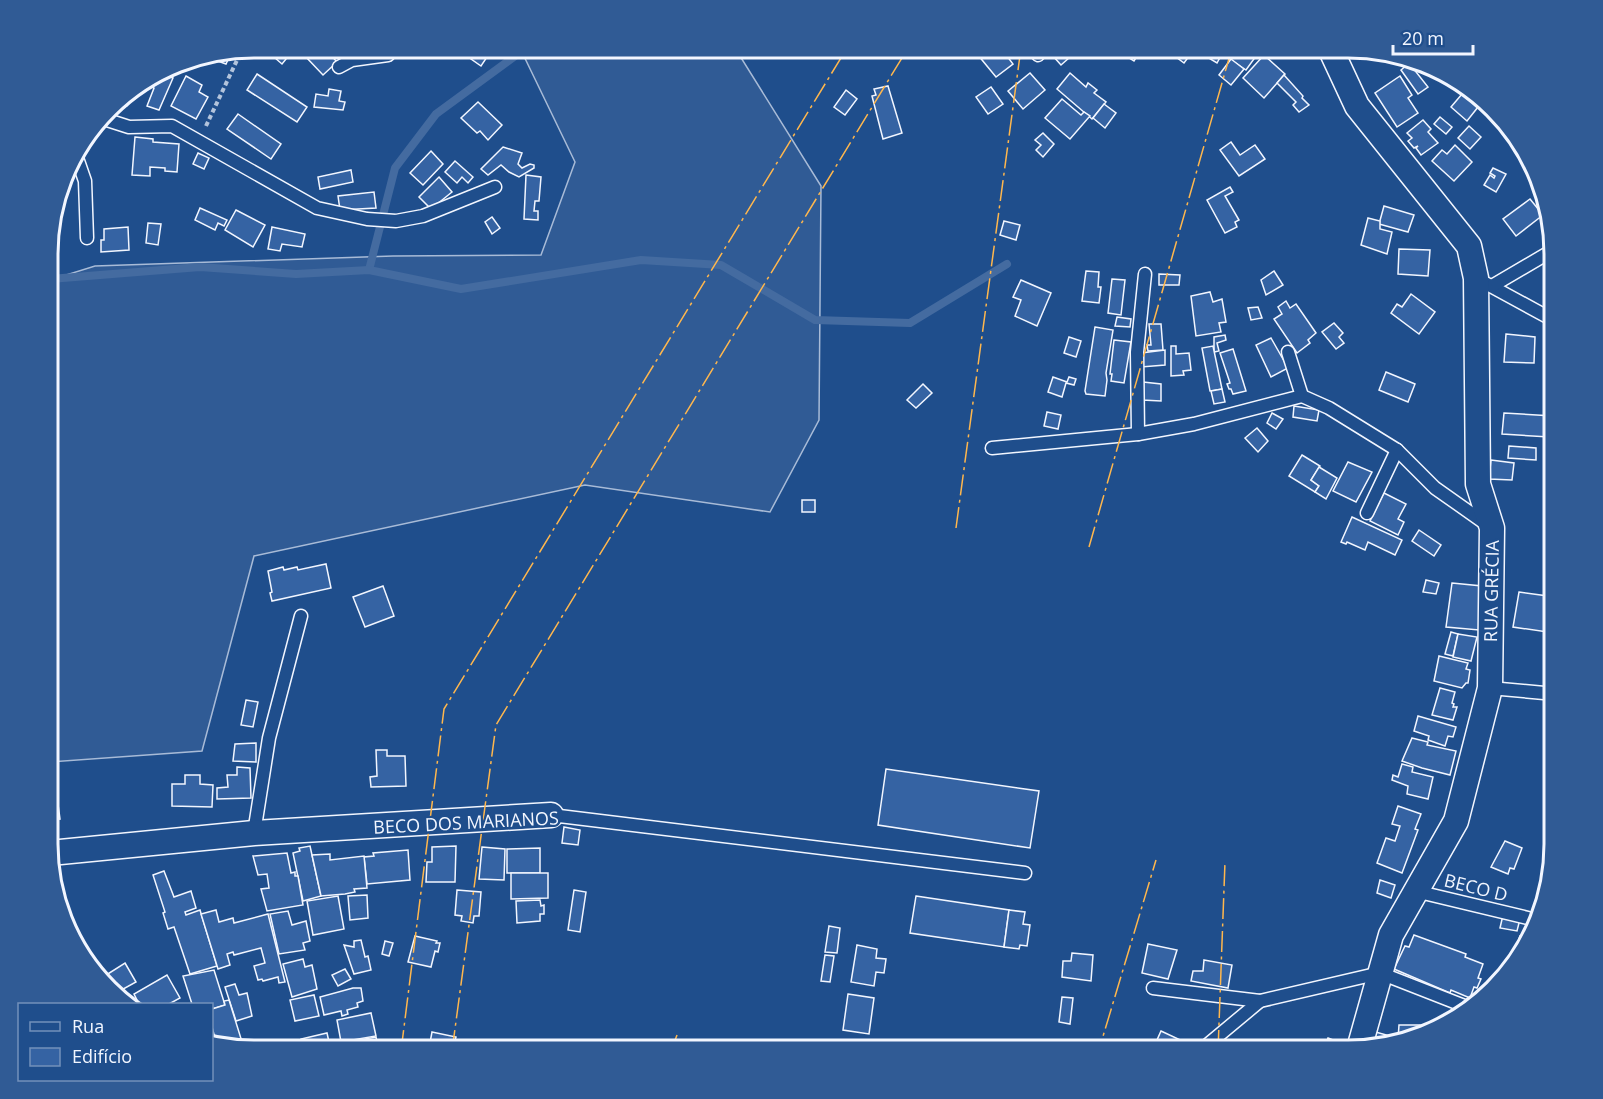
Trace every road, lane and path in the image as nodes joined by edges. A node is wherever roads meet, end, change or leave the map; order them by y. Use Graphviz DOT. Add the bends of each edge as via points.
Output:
graph roads {
  1 [pos="359,59"];
  2 [pos="1335,59"];
  3 [pos="237,60"];
  4 [pos="339,67"];
  5 [pos="111,121"];
  6 [pos="199,140"];
  7 [pos="80,167"];
  8 [pos="495,187"];
  9 [pos="87,238"];
  10 [pos="1544,254"];
  11 [pos="1145,274"];
  12 [pos="1484,282"];
  13 [pos="1544,315"];
  14 [pos="1288,352"];
  15 [pos="1302,396"];
  16 [pos="1138,434"];
  17 [pos="992,448"];
  18 [pos="1397,450"];
  19 [pos="1367,513"];
  20 [pos="1492,528"];
  21 [pos="301,616"];
  22 [pos="1490,688"];
  23 [pos="1544,693"];
  24 [pos="551,815"];
  25 [pos="254,833"];
  26 [pos="59,852"];
  27 [pos="1025,873"];
  28 [pos="1415,891"];
  29 [pos="1528,918"];
  30 [pos="1380,973"];
  31 [pos="1153,988"];
  32 [pos="1260,1001"];
  33 [pos="1461,1004"];
  34 [pos="1361,1039"];
  35 [pos="1213,1040"];
  1 -- 4 [label="lane"];
  2 -- 12 [label="street, RUA GRÉCIA" via="1357,106 1469,246"];
  3 -- 6 [label="path"];
  5 -- 6 [label="lane" via="129,127 172,126"];
  6 -- 8 [label="lane" via="317,208 367,219 396,221 423,216"];
  7 -- 9 [label="lane" via="85,181"];
  10 -- 12 [label="lane"];
  11 -- 16 [label="lane" via="1137,352"];
  12 -- 13 [label="lane"];
  12 -- 20 [label="street, RUA GRÉCIA" via="1478,484"];
  14 -- 15 [label="lane"];
  15 -- 16 [label="lane"];
  15 -- 18 [label="lane"];
  16 -- 17 [label="lane"];
  18 -- 19 [label="lane"];
  18 -- 20 [label="lane" via="1435,488"];
  20 -- 22 [label="street, RUA GRÉCIA"];
  21 -- 25 [label="lane" via="269,738"];
  22 -- 23 [label="lane"];
  22 -- 28 [label="street, RUA GRÉCIA" via="1456,821"];
  24 -- 25 [label="street, BECO DOS MARIANOS"];
  24 -- 27 [label="lane, BECO DOS MARIANOS"];
  25 -- 26 [label="street, BECO DOS MARIANOS"];
  28 -- 29 [label="lane, BECO D"];
  28 -- 30 [label="street, RUA GRÉCIA" via="1391,935"];
  30 -- 32 [label="lane"];
  30 -- 33 [label="lane"];
  30 -- 34 [label="street, RUA GRÉCIA"];
  31 -- 32 [label="lane"];
  32 -- 35 [label="lane"];
}
